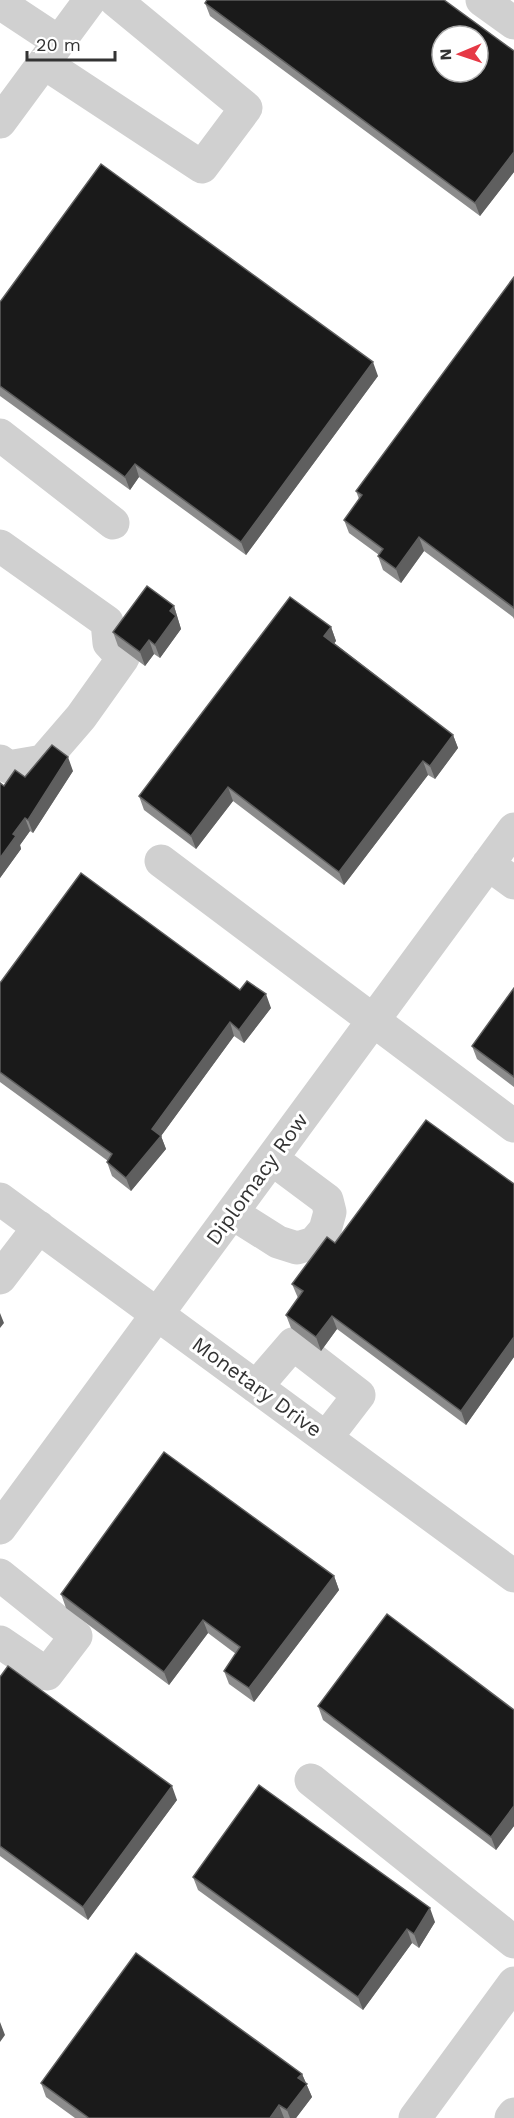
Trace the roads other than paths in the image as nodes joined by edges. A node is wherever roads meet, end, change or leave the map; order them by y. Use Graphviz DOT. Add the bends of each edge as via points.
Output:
graph roads {
  1 [pos="90,0"];
  2 [pos="115,0"];
  3 [pos="482,0"];
  4 [pos="0,3"];
  5 [pos="514,23"];
  6 [pos="51,53"];
  7 [pos="0,122"];
  8 [pos="0,435"];
  9 [pos="113,523"];
  10 [pos="0,546"];
  11 [pos="0,761"];
  12 [pos="514,829"];
  13 [pos="161,861"];
  14 [pos="488,864"];
  15 [pos="514,883"];
  16 [pos="374,1020"];
  17 [pos="514,1126"];
  18 [pos="272,1159"];
  19 [pos="0,1199"];
  20 [pos="232,1213"];
  21 [pos="39,1227"];
  22 [pos="0,1278"];
  23 [pos="157,1314"];
  24 [pos="256,1387"];
  25 [pos="326,1438"];
  26 [pos="0,1528"];
  27 [pos="0,1575"];
  28 [pos="514,1576"];
  29 [pos="0,1642"];
  30 [pos="311,1780"];
  31 [pos="514,1942"];
  32 [pos="514,1983"];
  33 [pos="514,2114"];
  34 [pos="415,2118"];
  35 [pos="511,2118"];
  1 -- 6 [label="street"];
  2 -- 6 [label="street" via="246,108 202,167"];
  3 -- 5 [label="street"];
  4 -- 6 [label="street"];
  6 -- 7 [label="street"];
  8 -- 9 [label="street"];
  10 -- 11 [label="street" via="107,622 109,643 123,658 81,717 43,761 8,767"];
  12 -- 14 [label="street, Diplomacy Row"];
  13 -- 16 [label="street"];
  14 -- 15 [label="street"];
  14 -- 16 [label="street, Diplomacy Row"];
  16 -- 17 [label="street"];
  16 -- 18 [label="street, Diplomacy Row"];
  18 -- 20 [label="street, Diplomacy Row"];
  18 -- 20 [label="street" via="327,1200 330,1212 325,1230 314,1243 297,1248 278,1242"];
  19 -- 21 [label="street, Monetary Drive"];
  20 -- 23 [label="street, Diplomacy Row"];
  21 -- 22 [label="street"];
  21 -- 23 [label="street, Monetary Drive"];
  23 -- 24 [label="street, Monetary Drive"];
  23 -- 26 [label="street, Diplomacy Row"];
  24 -- 25 [label="street, Monetary Drive"];
  24 -- 25 [label="street" via="293,1344 358,1395"];
  25 -- 28 [label="street, Monetary Drive"];
  27 -- 29 [label="street" via="76,1636 47,1674"];
  30 -- 31 [label="street"];
  32 -- 34 [label="street"];
  33 -- 35 [label="street"];
}
